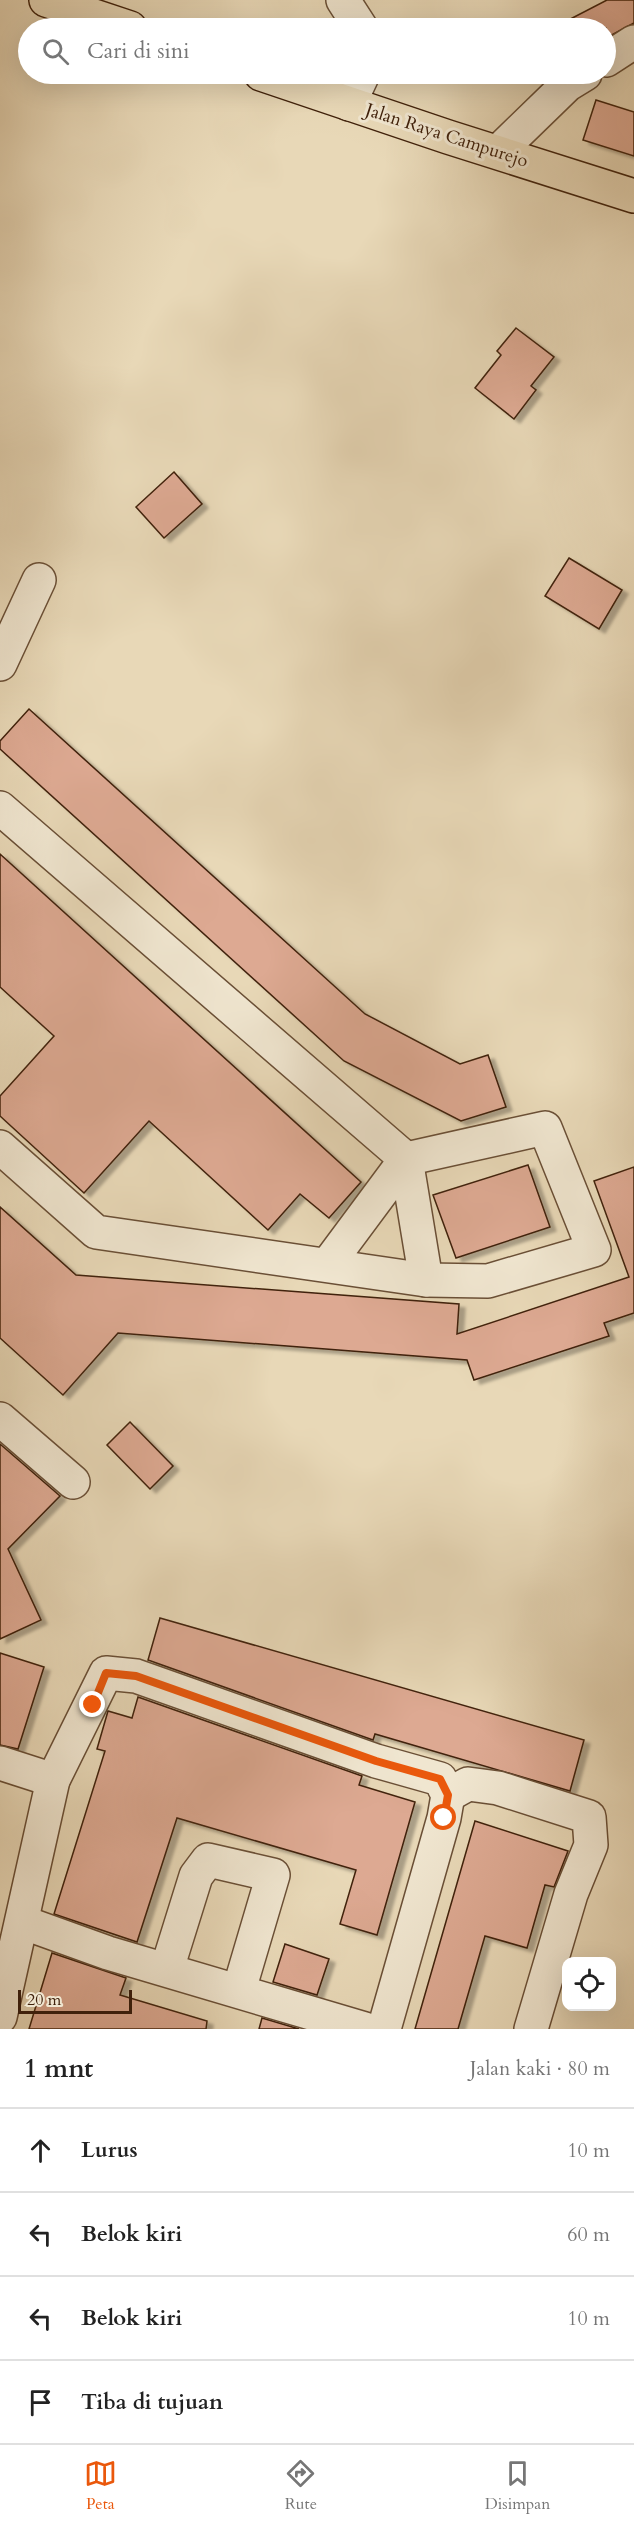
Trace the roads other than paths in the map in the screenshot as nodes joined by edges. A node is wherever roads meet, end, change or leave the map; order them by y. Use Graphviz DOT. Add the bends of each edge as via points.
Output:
graph roads {
  1 [pos="46,0"];
  2 [pos="343,0"];
  3 [pos="94,7"];
  4 [pos="113,18"];
  5 [pos="355,18"];
  6 [pos="634,42"];
  7 [pos="616,54"];
  8 [pos="290,84"];
  9 [pos="358,84"];
  10 [pos="569,84"];
  11 [pos="349,104"];
  12 [pos="498,152"];
  13 [pos="634,196"];
  14 [pos="39,580"];
  15 [pos="0,664"];
  16 [pos="0,808"];
  17 [pos="0,1147"];
  18 [pos="406,1159"];
  19 [pos="328,1264"];
  20 [pos="426,1280"];
  21 [pos="3,1427"];
  22 [pos="73,1482"];
  23 [pos="0,1763"];
  24 [pos="53,1780"];
  25 [pos="448,1795"];
  26 [pos="22,1922"];
  27 [pos="167,1970"];
  28 [pos="238,1990"];
  29 [pos="0,2017"];
  30 [pos="365,2029"];
  31 [pos="384,2029"];
  32 [pos="531,2029"];
  1 -- 3 [label="main road"];
  2 -- 5 [label="street"];
  3 -- 4 [label="main road"];
  6 -- 7 [label="street"];
  8 -- 11 [label="main road, Jalan Raya Campurejo"];
  9 -- 11 [label="street"];
  10 -- 12 [label="street"];
  11 -- 12 [label="main road, Jalan Raya Campurejo"];
  12 -- 13 [label="main road, Jalan Raya Campurejo"];
  14 -- 15 [label="street"];
  16 -- 18 [label="street"];
  17 -- 19 [label="street" via="96,1232"];
  18 -- 19 [label="street"];
  18 -- 20 [label="street"];
  18 -- 20 [label="street" via="545,1128 594,1250 488,1281"];
  19 -- 20 [label="street"];
  21 -- 22 [label="street"];
  23 -- 24 [label="street"];
  24 -- 25 [label="street" via="106,1673 136,1676 376,1761 440,1779"];
  24 -- 26 [label="street"];
  25 -- 31 [label="street"];
  25 -- 32 [label="street" via="468,1784 498,1788 589,1816 591,1845 571,1894"];
  26 -- 27 [label="street"];
  26 -- 29 [label="street"];
  27 -- 28 [label="street"];
  27 -- 28 [label="street" via="196,1876 208,1860 273,1875"];
  28 -- 30 [label="street"];
}
